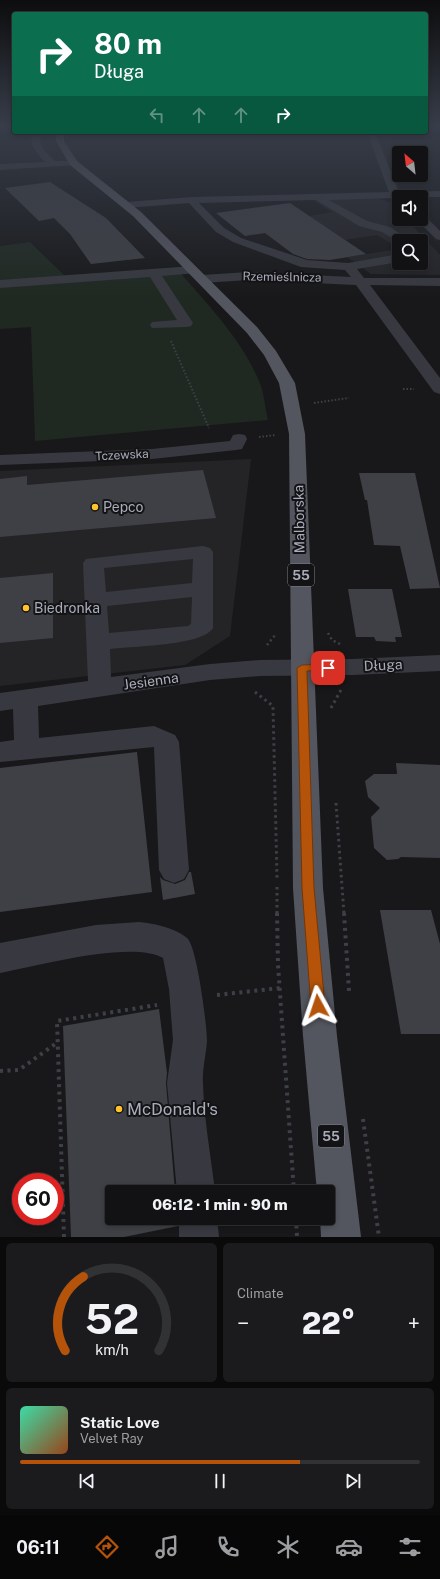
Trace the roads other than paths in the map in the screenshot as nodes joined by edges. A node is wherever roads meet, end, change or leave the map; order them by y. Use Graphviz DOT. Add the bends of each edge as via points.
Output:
graph roads {
  1 [pos="99,183"];
  2 [pos="428,194"];
  3 [pos="440,194"];
  4 [pos="392,195"];
  5 [pos="318,196"];
  6 [pos="192,200"];
  7 [pos="126,204"];
  8 [pos="428,225"];
  9 [pos="394,234"];
  10 [pos="440,237"];
  11 [pos="392,259"];
  12 [pos="348,267"];
  13 [pos="192,270"];
  14 [pos="154,273"];
  15 [pos="202,279"];
  16 [pos="361,281"];
  17 [pos="440,282"];
  18 [pos="0,284"];
  19 [pos="160,325"];
  20 [pos="440,389"];
  21 [pos="238,439"];
  22 [pos="0,460"];
  23 [pos="202,589"];
  24 [pos="97,600"];
  25 [pos="97,642"];
  26 [pos="440,662"];
  27 [pos="302,668"];
  28 [pos="100,688"];
  29 [pos="25,698"];
  30 [pos="0,702"];
  31 [pos="27,749"];
  32 [pos="0,752"];
  33 [pos="174,870"];
  34 [pos="0,958"];
  35 [pos="195,1185"];
  36 [pos="198,1225"];
  37 [pos="199,1237"];
  38 [pos="341,1237"];
  1 -- 7 [label="main road, Malborska / 55"];
  2 -- 3 [label="street"];
  4 -- 5 [label="street"];
  5 -- 6 [label="street"];
  5 -- 9 [label="street" via="363,224 386,229"];
  6 -- 7 [label="street"];
  6 -- 12 [label="street" via="220,230 237,240 305,264"];
  7 -- 13 [label="main road, Malborska / 55"];
  8 -- 10 [label="street"];
  11 -- 12 [label="street"];
  12 -- 16 [label="street"];
  13 -- 14 [label="street"];
  13 -- 15 [label="main road, Malborska / 55"];
  14 -- 18 [label="street"];
  14 -- 19 [label="street" via="186,322"];
  15 -- 16 [label="street, Rzemieślnicza" via="248,276 318,277"];
  15 -- 27 [label="main road, Malborska / 55" via="252,330 271,354 287,383 297,434"];
  16 -- 17 [label="street, Rzemieślnicza"];
  16 -- 20 [label="street"];
  21 -- 22 [label="street, Tczewska" via="236,445 152,454"];
  23 -- 24 [label="street"];
  23 -- 24 [label="street" via="203,552 94,563"];
  23 -- 25 [label="street" via="202,628 192,632"];
  24 -- 25 [label="street"];
  25 -- 28 [label="street"];
  26 -- 27 [label="street, Długa"];
  27 -- 28 [label="street, Jesienna" via="210,672"];
  27 -- 38 [label="main road, Malborska / 55" via="308,888"];
  28 -- 29 [label="street, Jesienna"];
  29 -- 30 [label="street, Jesienna"];
  29 -- 31 [label="street"];
  31 -- 32 [label="street"];
  31 -- 33 [label="street" via="154,736 166,742"];
  34 -- 35 [label="street" via="96,940 139,937 159,939 177,949 190,1040 185,1083"];
  36 -- 37 [label="street"];
}
